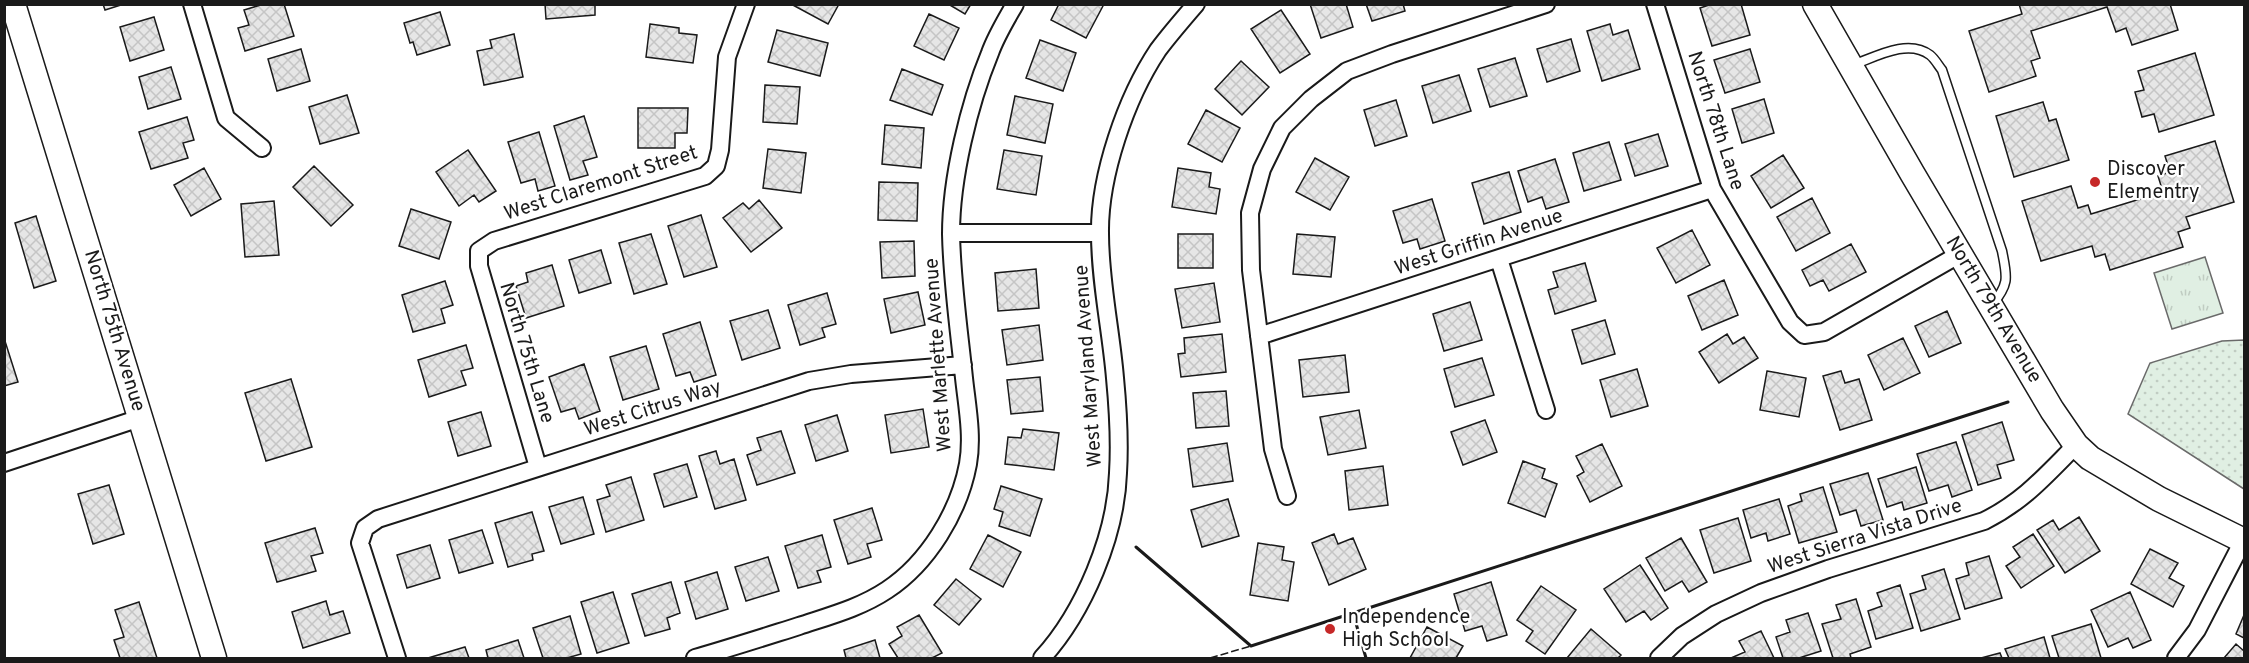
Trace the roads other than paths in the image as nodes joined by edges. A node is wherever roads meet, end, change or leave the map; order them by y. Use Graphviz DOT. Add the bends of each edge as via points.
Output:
graph roads {
  1 [pos="13,4"];
  2 [pos="192,4"];
  3 [pos="746,4"];
  4 [pos="1015,4"];
  5 [pos="1196,4"];
  6 [pos="1546,4"];
  7 [pos="1655,4"];
  8 [pos="1815,4"];
  9 [pos="1850,66"];
  10 [pos="262,148"];
  11 [pos="1712,189"];
  12 [pos="951,233"];
  13 [pos="1100,233"];
  14 [pos="479,251"];
  15 [pos="1960,254"];
  16 [pos="1499,259"];
  17 [pos="1991,306"];
  18 [pos="1259,336"];
  19 [pos="963,365"];
  20 [pos="1546,410"];
  21 [pos="141,418"];
  22 [pos="2076,445"];
  23 [pos="4,463"];
  24 [pos="538,467"];
  25 [pos="1287,496"];
  26 [pos="2244,541"];
  27 [pos="214,658"];
  28 [pos="397,658"];
  29 [pos="695,658"];
  30 [pos="1042,658"];
  31 [pos="1659,658"];
  32 [pos="2176,658"];
  1 -- 21 [label="street, North 75th Avenue"];
  2 -- 10 [label="street" via="226,118"];
  3 -- 14 [label="street, West Claremont Street" via="728,57 716,166 705,176 494,241"];
  4 -- 12 [label="street, West Marlette Avenue" via="990,51 973,103 958,171"];
  5 -- 13 [label="street, West Maryland Avenue" via="1158,51 1127,112 1110,162"];
  6 -- 18 [label="street" via="1347,71 1282,128 1262,169 1250,213 1251,270"];
  7 -- 11 [label="street, North 78th Lane"];
  8 -- 9 [label="street, North 79th Avenue"];
  9 -- 15 [label="street, North 79th Avenue"];
  9 -- 17 [label="lane" via="1894,50 1917,48 1931,55 1942,70 2007,274 2004,291"];
  11 -- 15 [label="street, North 78th Lane" via="1790,322 1804,335 1824,332"];
  11 -- 16 [label="street, West Griffin Avenue"];
  12 -- 13 [label="street"];
  12 -- 19 [label="street, West Marlette Avenue"];
  13 -- 30 [label="street, West Maryland Avenue" via="1115,377 1118,475 1108,531 1093,578 1069,622"];
  14 -- 24 [label="street, North 75th Lane" via="478,266"];
  15 -- 17 [label="street, North 79th Avenue"];
  16 -- 18 [label="street, West Griffin Avenue"];
  16 -- 20 [label="street"];
  17 -- 22 [label="street, North 79th Avenue"];
  18 -- 25 [label="street" via="1273,449"];
  19 -- 24 [label="street, West Citrus Way" via="809,381"];
  19 -- 29 [label="street, West Marlette Avenue" via="968,463 958,497 921,561 887,590 852,609"];
  21 -- 23 [label="street"];
  21 -- 27 [label="street, North 75th Avenue"];
  22 -- 26 [label="street, North 79th Avenue" via="2090,458 2159,499"];
  22 -- 31 [label="street, West Sierra Vista Drive" via="2028,495 2004,511 1984,521 1828,568 1761,593 1708,619"];
  24 -- 28 [label="street, West Citrus Way" via="378,519 365,528 360,543"];
  26 -- 32 [label="street" via="2197,630"];
}
